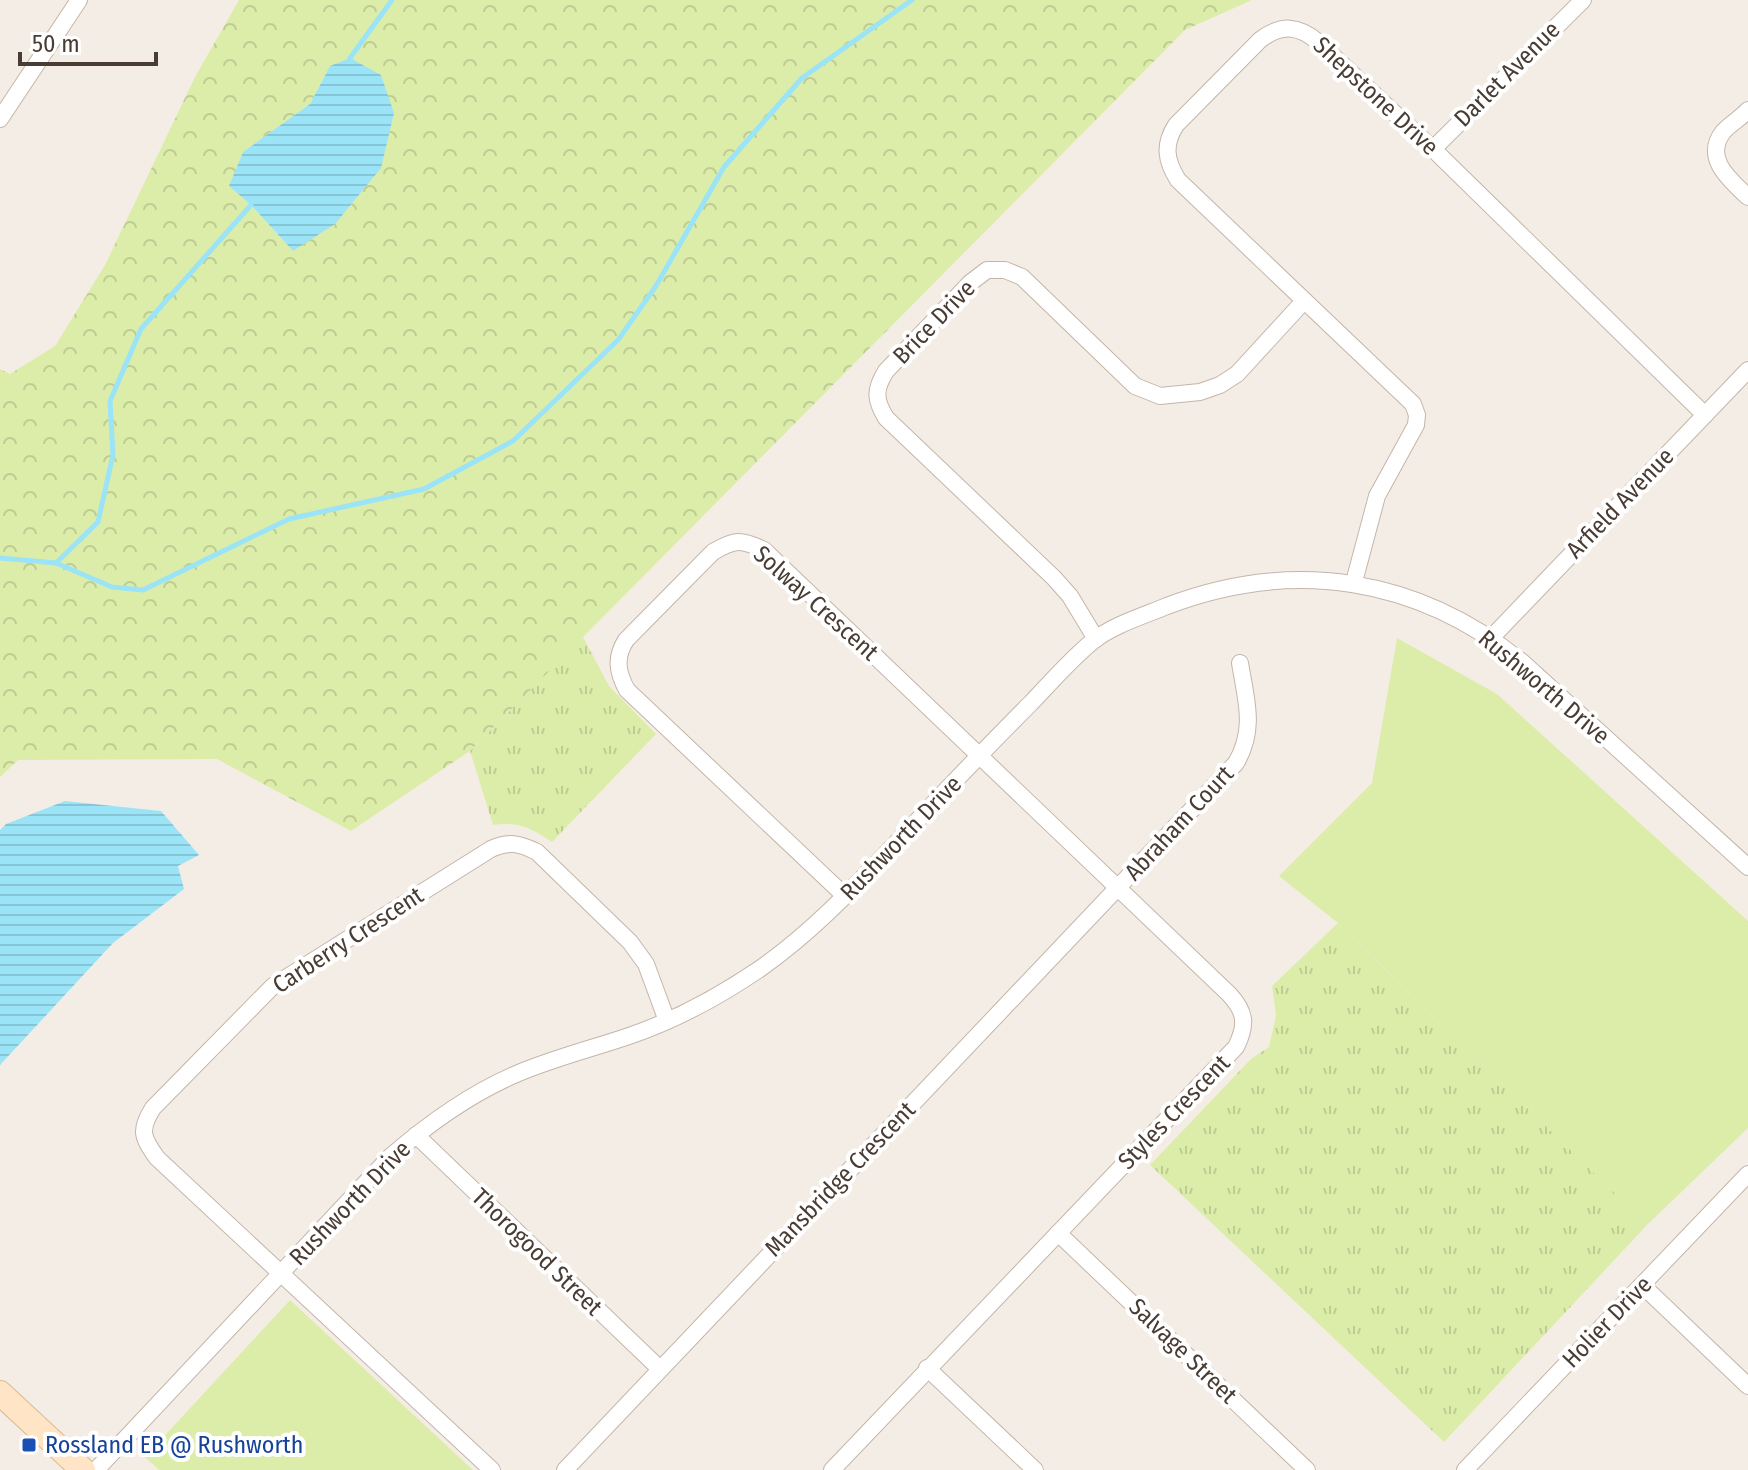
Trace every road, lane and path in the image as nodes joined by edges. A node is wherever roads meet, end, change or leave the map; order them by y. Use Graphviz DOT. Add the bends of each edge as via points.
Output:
graph roads {
  1 [pos="79,0"];
  2 [pos="1583,0"];
  3 [pos="1748,110"];
  4 [pos="0,119"];
  5 [pos="1433,149"];
  6 [pos="1748,197"];
  7 [pos="1304,301"];
  8 [pos="1748,370"];
  9 [pos="1705,415"];
  10 [pos="1354,582"];
  11 [pos="1492,637"];
  12 [pos="1096,639"];
  13 [pos="1240,663"];
  14 [pos="978,756"];
  15 [pos="1748,867"];
  16 [pos="1117,888"];
  17 [pos="845,896"];
  18 [pos="667,1021"];
  19 [pos="416,1135"];
  20 [pos="1748,1174"];
  21 [pos="1058,1233"];
  22 [pos="282,1272"];
  23 [pos="1642,1285"];
  24 [pos="927,1368"];
  25 [pos="660,1369"];
  26 [pos="1748,1386"];
  27 [pos="0,1393"];
  28 [pos="83,1470"];
  29 [pos="96,1470"];
  30 [pos="492,1470"];
  31 [pos="565,1470"];
  32 [pos="832,1470"];
  33 [pos="1035,1470"];
  34 [pos="1307,1470"];
  35 [pos="1465,1470"];
  1 -- 4 [label="street"];
  2 -- 5 [label="street, Darlet Avenue"];
  3 -- 6 [label="street" via="1722,133 1716,151 1719,167"];
  5 -- 7 [label="street, Shepstone Drive" via="1306,31 1291,27 1260,40 1176,125 1166,149 1178,180"];
  5 -- 9 [label="street, Shepstone Drive"];
  7 -- 10 [label="street, Shepstone Drive" via="1413,404 1417,415 1377,496"];
  7 -- 12 [label="street, Brice Drive" via="1237,374 1200,392 1160,396 1135,386 1022,277 987,270 877,385 875,401 886,418 1054,578"];
  8 -- 9 [label="street, Arfield Avenue"];
  9 -- 11 [label="street, Arfield Avenue"];
  10 -- 11 [label="street, Rushworth Drive" via="1443,612"];
  10 -- 12 [label="street, Rushworth Drive" via="1292,580 1219,588"];
  11 -- 15 [label="street, Rushworth Drive"];
  12 -- 14 [label="street, Rushworth Drive"];
  13 -- 16 [label="street, Abraham Court" via="1249,717 1245,747 1236,763"];
  14 -- 16 [label="street, Styles Crescent"];
  14 -- 17 [label="street, Rushworth Drive"];
  14 -- 17 [label="street, Solway Crescent" via="764,550 746,541 730,542 713,552 626,640 618,662 627,690"];
  16 -- 21 [label="street, Styles Crescent" via="1241,1007 1243,1033 1236,1047"];
  16 -- 25 [label="street, Mansbridge Crescent"];
  17 -- 18 [label="street, Rushworth Drive" via="763,967"];
  18 -- 19 [label="street, Rushworth Drive" via="516,1074 469,1097"];
  18 -- 22 [label="street, Carberry Crescent" via="646,964 630,942 537,852 506,842 294,971 251,1006 144,1122 145,1140 157,1158"];
  19 -- 22 [label="street, Rushworth Drive"];
  19 -- 25 [label="street, Thorogood Street"];
  20 -- 23 [label="street, Holier Drive"];
  21 -- 24 [label="street, Styles Crescent"];
  21 -- 34 [label="street, Salvage Street"];
  22 -- 29 [label="street, Rushworth Drive"];
  22 -- 30 [label="street"];
  23 -- 26 [label="street"];
  23 -- 35 [label="street, Holier Drive"];
  24 -- 32 [label="street, Styles Crescent"];
  24 -- 33 [label="street"];
  25 -- 31 [label="street, Mansbridge Crescent"];
  27 -- 28 [label="main road"];
}
